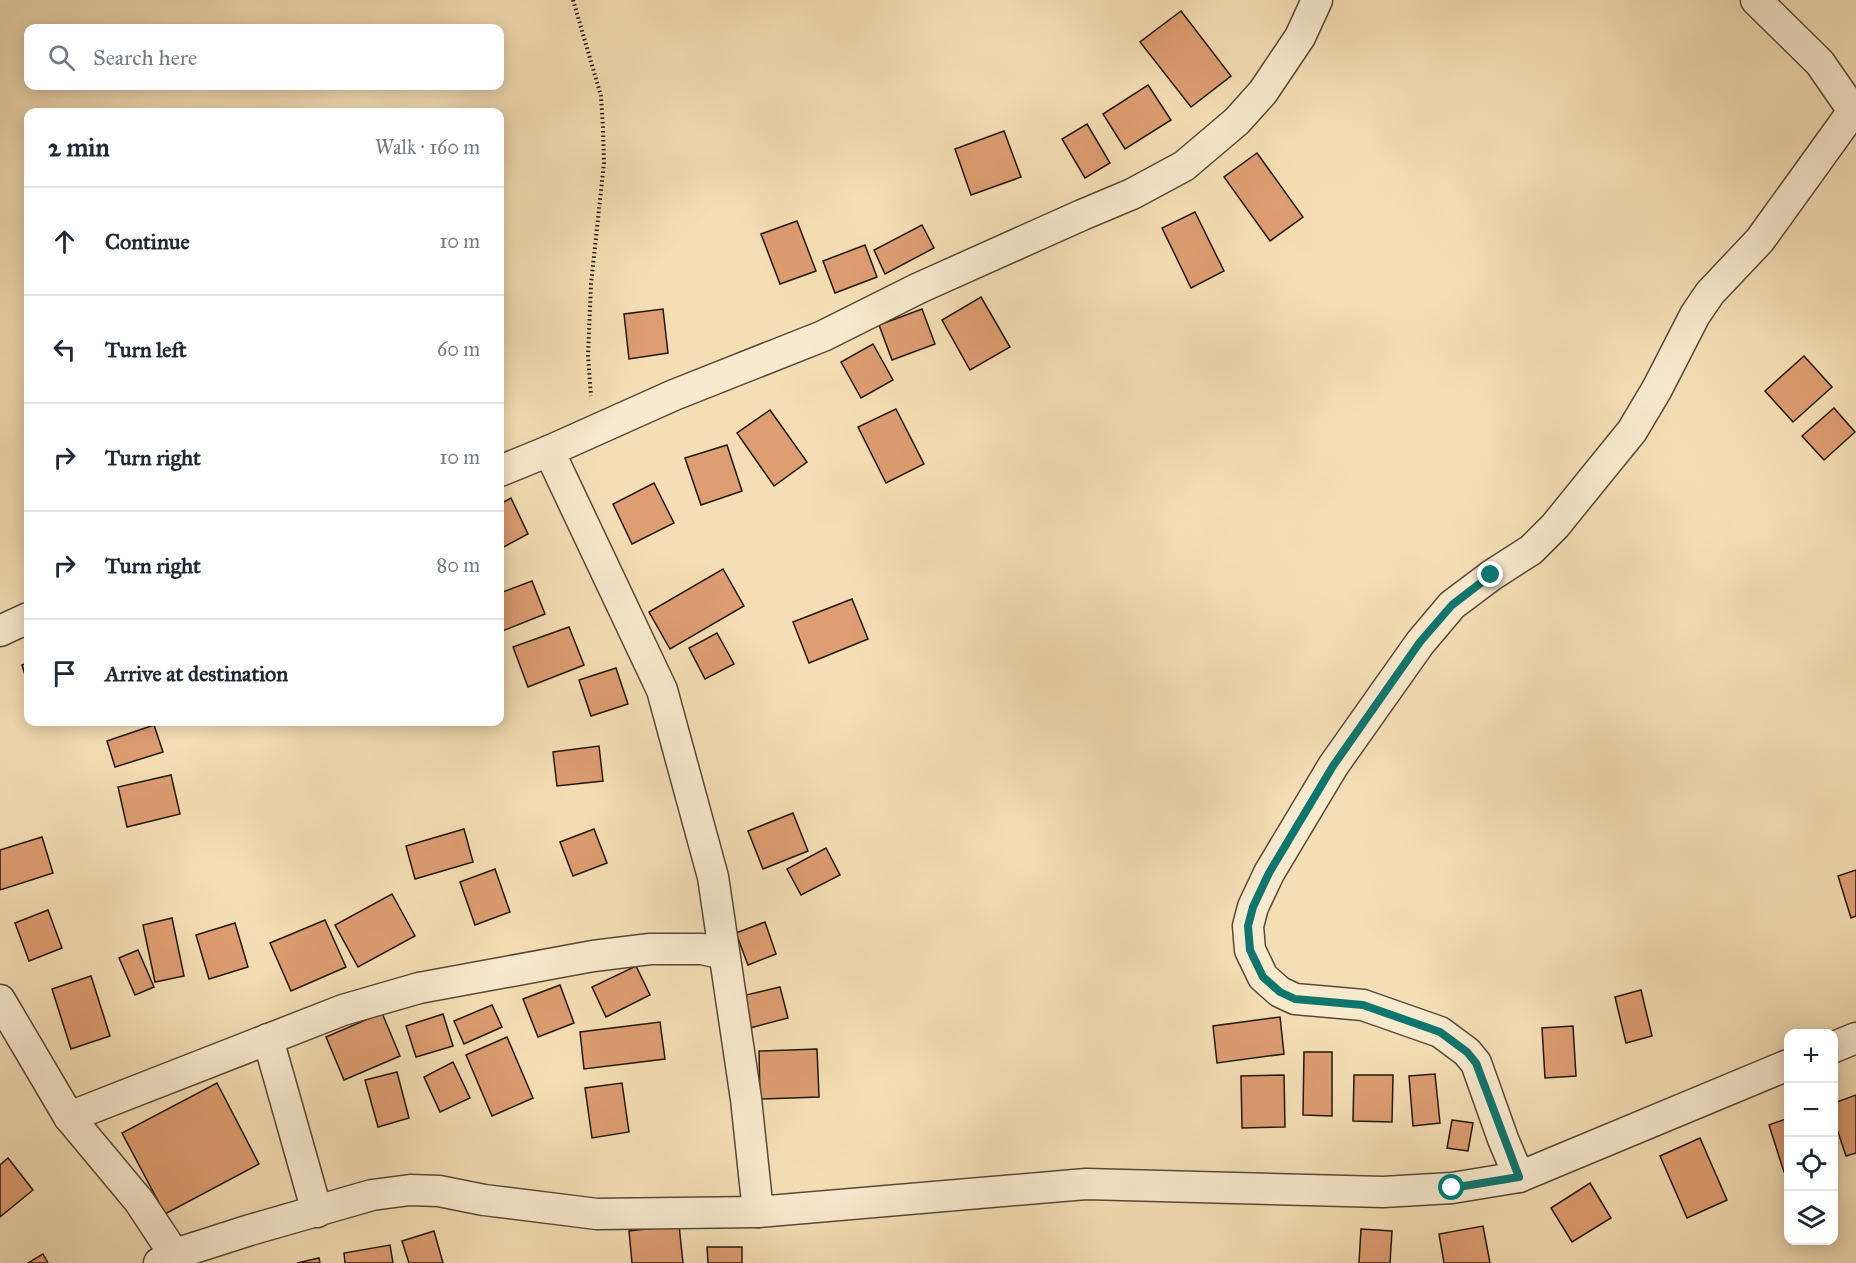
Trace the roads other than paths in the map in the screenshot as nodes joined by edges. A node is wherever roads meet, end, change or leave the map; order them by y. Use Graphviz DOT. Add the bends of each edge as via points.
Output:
graph roads {
  1 [pos="1317,0"];
  2 [pos="1756,0"];
  3 [pos="1854,113"];
  4 [pos="549,451"];
  5 [pos="504,469"];
  6 [pos="24,620"];
  7 [pos="0,631"];
  8 [pos="724,954"];
  9 [pos="0,1000"];
  10 [pos="1856,1038"];
  11 [pos="268,1039"];
  12 [pos="1838,1045"];
  13 [pos="1784,1067"];
  14 [pos="69,1117"];
  15 [pos="1519,1177"];
  16 [pos="317,1212"];
  17 [pos="758,1212"];
  18 [pos="171,1260"];
  1 -- 4 [label="street" via="1300,37 1263,92 1237,121 1184,166 1132,194 930,283 823,336 674,395"];
  2 -- 3 [label="street" via="1820,63"];
  3 -- 15 [label="street" via="1760,240 1710,293 1632,431 1555,526 1531,550 1452,605 1420,642 1333,766 1253,907 1248,926 1250,950 1263,977 1280,992 1295,999 1363,1005 1440,1032 1467,1052 1476,1063"];
  4 -- 5 [label="street"];
  4 -- 8 [label="street" via="662,690 713,877"];
  6 -- 7 [label="street"];
  8 -- 11 [label="street" via="702,949 650,949 430,986 343,1010"];
  8 -- 17 [label="street"];
  9 -- 14 [label="street"];
  10 -- 12 [label="street"];
  11 -- 14 [label="street"];
  11 -- 16 [label="street"];
  13 -- 15 [label="street"];
  14 -- 18 [label="street" via="139,1201"];
  15 -- 17 [label="street" via="1452,1188 1383,1192 1086,1184"];
  16 -- 17 [label="street" via="372,1195 410,1190 597,1214"];
  16 -- 18 [label="street"];
}
